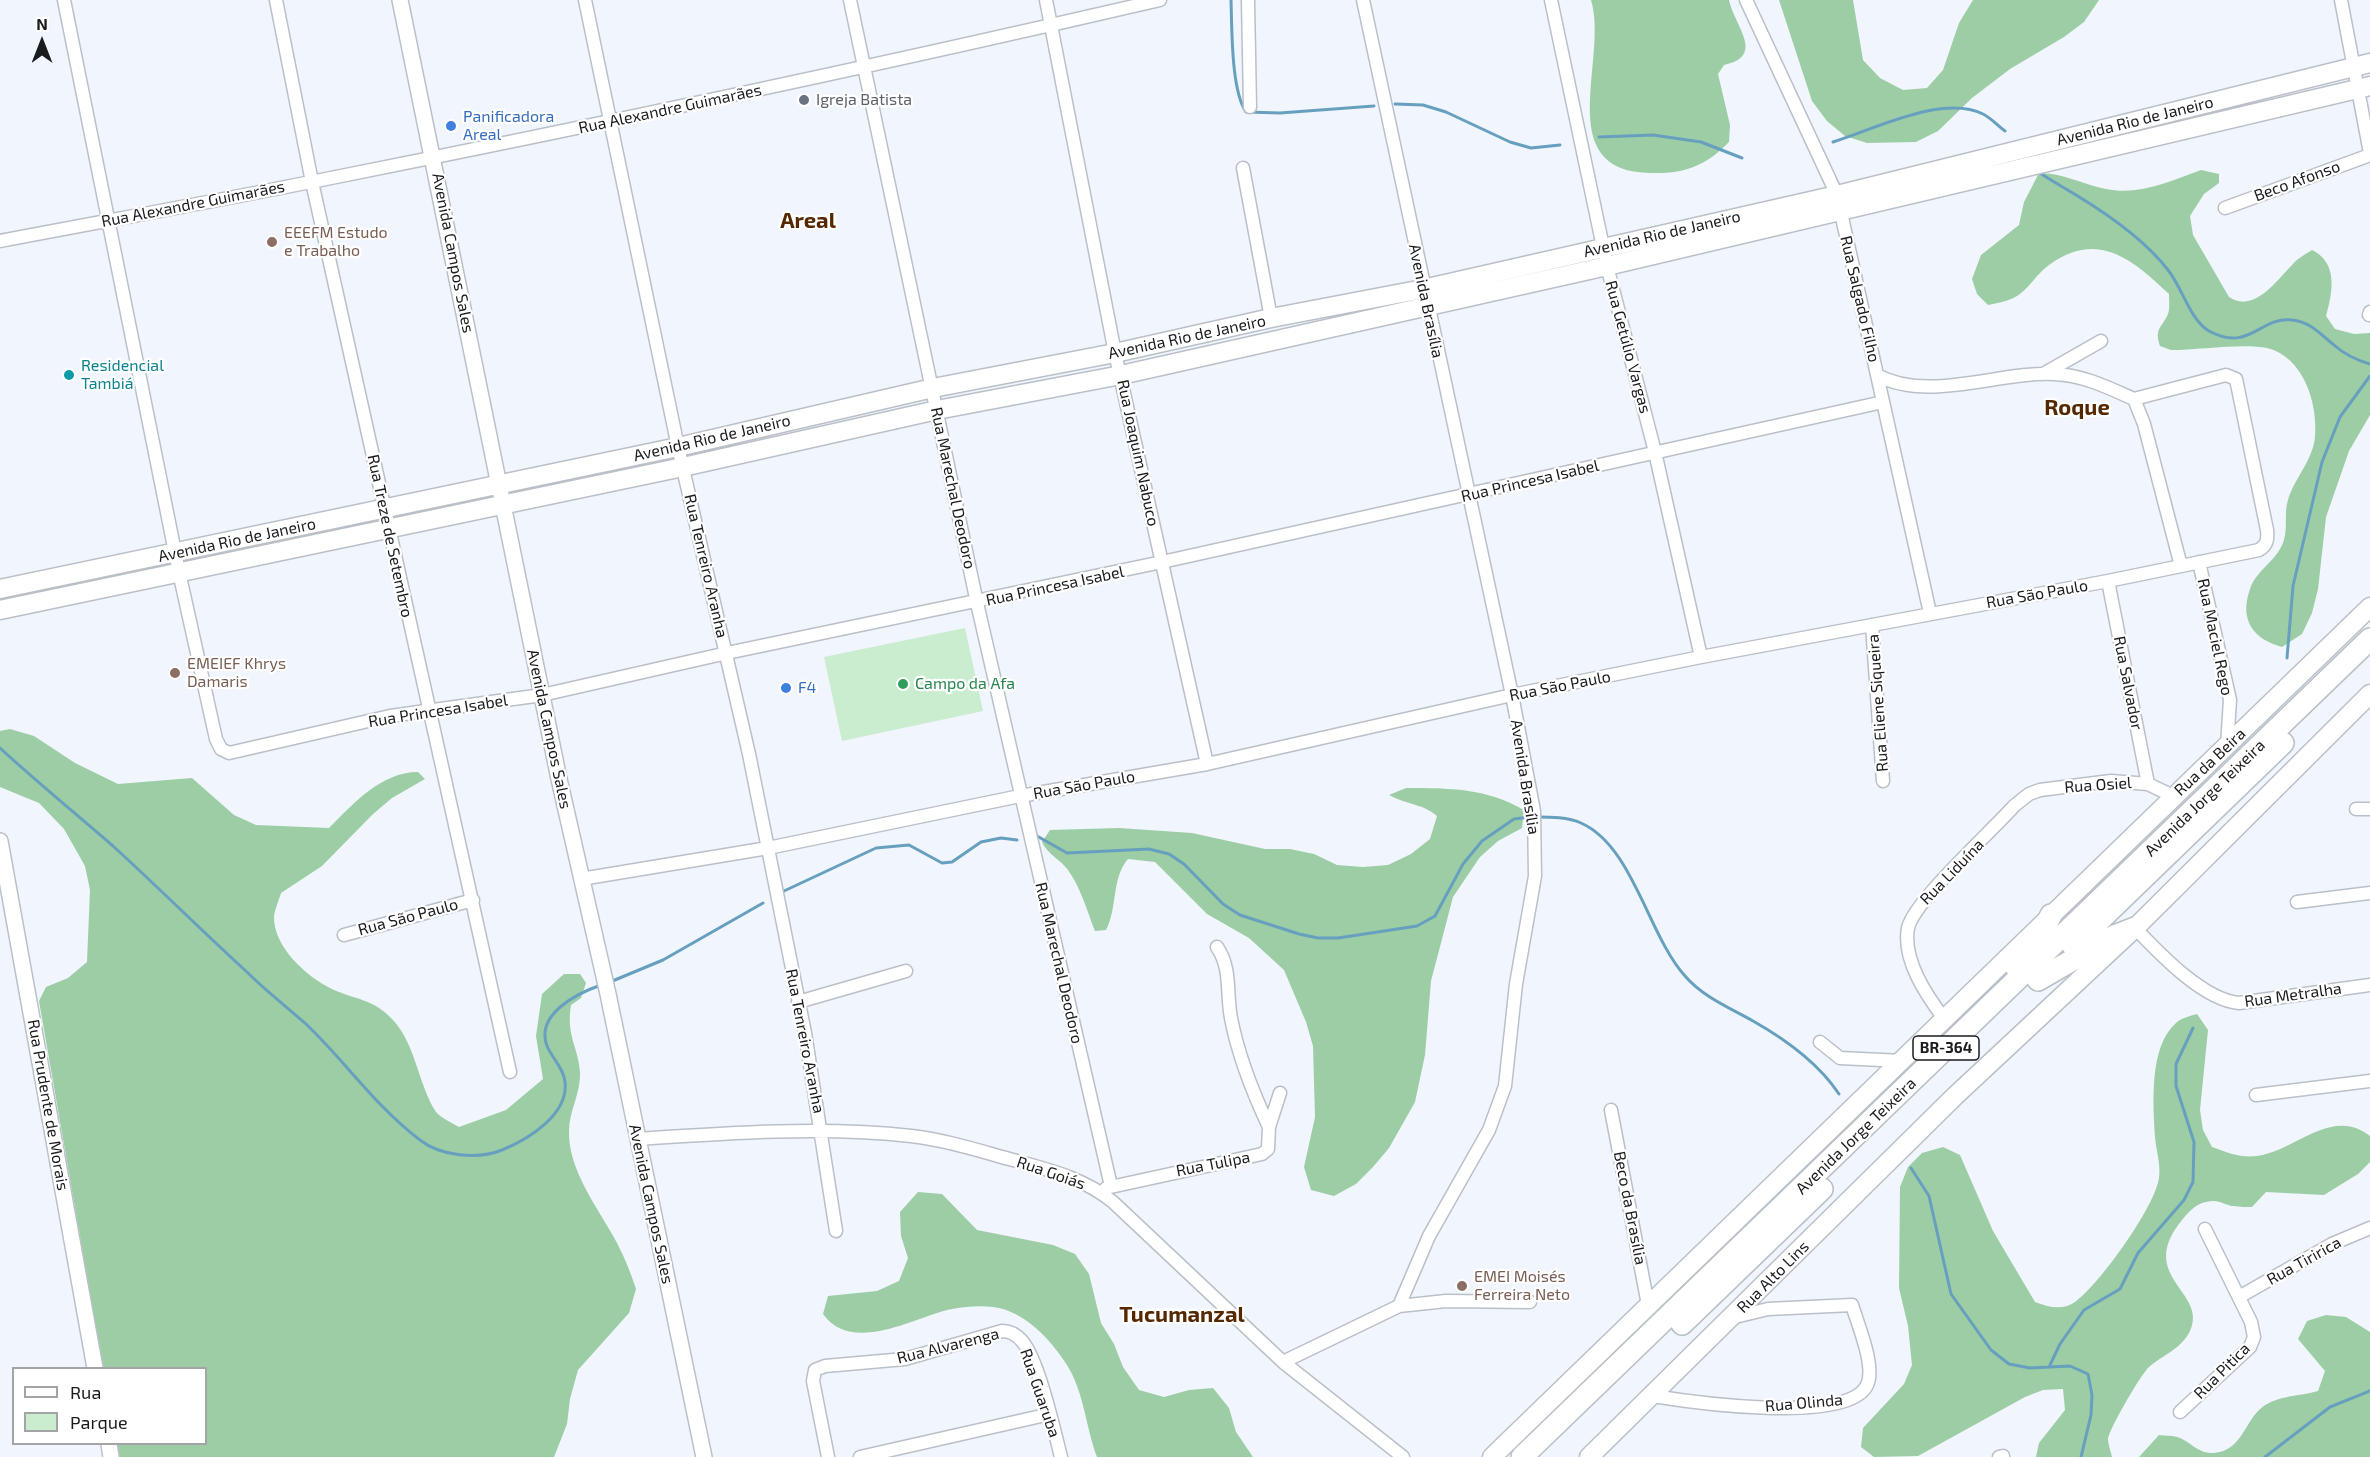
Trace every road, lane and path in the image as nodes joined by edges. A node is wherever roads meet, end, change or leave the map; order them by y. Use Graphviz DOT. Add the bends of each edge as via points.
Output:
graph roads {
  1 [pos="64,0"];
  2 [pos="276,0"];
  3 [pos="400,0"];
  4 [pos="585,0"];
  5 [pos="850,0"];
  6 [pos="1046,0"];
  7 [pos="1160,0"];
  8 [pos="1248,0"];
  9 [pos="1363,0"];
  10 [pos="1551,0"];
  11 [pos="1746,0"];
  12 [pos="2342,0"];
  13 [pos="1052,25"];
  14 [pos="2362,64"];
  15 [pos="865,68"];
  16 [pos="2365,87"];
  17 [pos="1251,106"];
  18 [pos="612,121"];
  19 [pos="2370,154"];
  20 [pos="434,157"];
  21 [pos="1243,168"];
  22 [pos="312,182"];
  23 [pos="1839,203"];
  24 [pos="2224,208"];
  25 [pos="107,220"];
  26 [pos="0,241"];
  27 [pos="1602,247"];
  28 [pos="1607,266"];
  29 [pos="1425,297"];
  30 [pos="1272,318"];
  31 [pos="2101,341"];
  32 [pos="1115,353"];
  33 [pos="2044,373"];
  34 [pos="1121,375"];
  35 [pos="1877,375"];
  36 [pos="933,388"];
  37 [pos="2134,399"];
  38 [pos="1883,402"];
  39 [pos="937,410"];
  40 [pos="678,447"];
  41 [pos="1655,452"];
  42 [pos="683,467"];
  43 [pos="498,484"];
  44 [pos="1469,494"];
  45 [pos="502,504"];
  46 [pos="385,510"];
  47 [pos="388,529"];
  48 [pos="175,552"];
  49 [pos="1162,562"];
  50 [pos="2199,562"];
  51 [pos="2181,566"];
  52 [pos="178,572"];
  53 [pos="2108,582"];
  54 [pos="0,589"];
  55 [pos="977,603"];
  56 [pos="2370,607"];
  57 [pos="0,610"];
  58 [pos="1930,614"];
  59 [pos="1872,625"];
  60 [pos="2370,639"];
  61 [pos="727,653"];
  62 [pos="1701,657"];
  63 [pos="2370,659"];
  64 [pos="2370,694"];
  65 [pos="542,695"];
  66 [pos="1512,695"];
  67 [pos="428,710"];
  68 [pos="2227,747"];
  69 [pos="1207,764"];
  70 [pos="1883,781"];
  71 [pos="2148,784"];
  72 [pos="1020,796"];
  73 [pos="2173,796"];
  74 [pos="2022,799"];
  75 [pos="2356,809"];
  76 [pos="2370,809"];
  77 [pos="768,848"];
  78 [pos="1,851"];
  79 [pos="581,879"];
  80 [pos="2370,893"];
  81 [pos="473,900"];
  82 [pos="2297,902"];
  83 [pos="2050,915"];
  84 [pos="2135,928"];
  85 [pos="344,935"];
  86 [pos="1217,946"];
  87 [pos="906,971"];
  88 [pos="2038,980"];
  89 [pos="2370,985"];
  90 [pos="798,1002"];
  91 [pos="1945,1020"];
  92 [pos="1820,1042"];
  93 [pos="1953,1042"];
  94 [pos="1903,1061"];
  95 [pos="510,1072"];
  96 [pos="2370,1081"];
  97 [pos="1280,1093"];
  98 [pos="2256,1095"];
  99 [pos="1611,1110"];
  100 [pos="1269,1127"];
  101 [pos="822,1132"];
  102 [pos="637,1138"];
  103 [pos="1111,1186"];
  104 [pos="1099,1190"];
  105 [pos="2370,1228"];
  106 [pos="2205,1229"];
  107 [pos="836,1232"];
  108 [pos="2239,1297"];
  109 [pos="1530,1302"];
  110 [pos="1648,1305"];
  111 [pos="1399,1306"];
  112 [pos="1731,1318"];
  113 [pos="1013,1332"];
  114 [pos="1283,1362"];
  115 [pos="95,1367"];
  116 [pos="1653,1396"];
  117 [pos="2180,1412"];
  118 [pos="1050,1414"];
  119 [pos="704,1457"];
  120 [pos="828,1457"];
  121 [pos="860,1457"];
  122 [pos="1061,1457"];
  123 [pos="1403,1457"];
  124 [pos="1492,1457"];
  125 [pos="1522,1457"];
  126 [pos="1543,1457"];
  127 [pos="1589,1457"];
  1 -- 25 [label="street"];
  2 -- 22 [label="street, Rua Treze de Setembro"];
  3 -- 20 [label="street, Avenida Campos Sales"];
  4 -- 18 [label="street, Rua Tenreiro Aranha"];
  5 -- 15 [label="street, Rua Marechal Deodoro"];
  6 -- 13 [label="street, Rua Joaquim Nabuco"];
  7 -- 13 [label="street, Rua Alexandre Guimarães"];
  8 -- 17 [label="street"];
  9 -- 29 [label="street, Avenida Brasília"];
  10 -- 27 [label="street, Rua Getúlio Vargas"];
  11 -- 23 [label="street, Rua Salgado Filho"];
  12 -- 14 [label="street"];
  13 -- 15 [label="street, Rua Alexandre Guimarães"];
  13 -- 32 [label="street, Rua Joaquim Nabuco"];
  14 -- 16 [label="street"];
  14 -- 23 [label="main road, Avenida Rio de Janeiro"];
  15 -- 18 [label="street, Rua Alexandre Guimarães"];
  15 -- 36 [label="street, Rua Marechal Deodoro"];
  16 -- 19 [label="street"];
  16 -- 23 [label="main road, Avenida Rio de Janeiro"];
  18 -- 20 [label="street, Rua Alexandre Guimarães"];
  18 -- 40 [label="street, Rua Tenreiro Aranha"];
  19 -- 24 [label="street, Beco Afonso"];
  20 -- 22 [label="street, Rua Alexandre Guimarães"];
  20 -- 43 [label="street, Avenida Campos Sales"];
  21 -- 30 [label="street"];
  22 -- 25 [label="street, Rua Alexandre Guimarães"];
  22 -- 46 [label="street, Rua Treze de Setembro"];
  23 -- 27 [label="main road, Avenida Rio de Janeiro"];
  23 -- 28 [label="main road, Avenida Rio de Janeiro"];
  23 -- 35 [label="street, Rua Salgado Filho"];
  25 -- 26 [label="street, Rua Alexandre Guimarães"];
  25 -- 48 [label="street"];
  27 -- 28 [label="street, Rua Getúlio Vargas"];
  27 -- 29 [label="main road, Avenida Rio de Janeiro"];
  28 -- 29 [label="main road, Avenida Rio de Janeiro"];
  28 -- 41 [label="street, Rua Getúlio Vargas"];
  29 -- 30 [label="main road, Avenida Rio de Janeiro"];
  29 -- 34 [label="main road, Avenida Rio de Janeiro"];
  29 -- 44 [label="street, Avenida Brasília"];
  30 -- 32 [label="main road, Avenida Rio de Janeiro"];
  31 -- 33 [label="street"];
  32 -- 34 [label="street, Rua Joaquim Nabuco"];
  32 -- 36 [label="main road, Avenida Rio de Janeiro"];
  33 -- 35 [label="street" via="1923,387 1899,385"];
  33 -- 37 [label="street" via="2085,379"];
  34 -- 39 [label="main road, Avenida Rio de Janeiro"];
  34 -- 49 [label="street, Rua Joaquim Nabuco"];
  35 -- 38 [label="street, Rua Salgado Filho"];
  36 -- 39 [label="street, Rua Marechal Deodoro"];
  36 -- 40 [label="main road, Avenida Rio de Janeiro"];
  37 -- 50 [label="street, Rua São Paulo" via="2226,375 2233,376 2238,384 2268,538 2259,550"];
  37 -- 51 [label="street, Rua Maciel Rego"];
  38 -- 41 [label="street, Rua Princesa Isabel"];
  38 -- 58 [label="street, Rua Salgado Filho"];
  39 -- 42 [label="main road, Avenida Rio de Janeiro"];
  39 -- 55 [label="street, Rua Marechal Deodoro"];
  40 -- 42 [label="street, Rua Tenreiro Aranha"];
  40 -- 43 [label="main road, Avenida Rio de Janeiro"];
  41 -- 44 [label="street, Rua Princesa Isabel"];
  41 -- 62 [label="street, Rua Getúlio Vargas"];
  42 -- 45 [label="main road, Avenida Rio de Janeiro"];
  42 -- 61 [label="street, Rua Tenreiro Aranha"];
  43 -- 45 [label="street, Avenida Campos Sales"];
  43 -- 46 [label="main road, Avenida Rio de Janeiro"];
  44 -- 49 [label="street, Rua Princesa Isabel"];
  44 -- 66 [label="street, Avenida Brasília"];
  45 -- 47 [label="main road, Avenida Rio de Janeiro"];
  45 -- 65 [label="street, Avenida Campos Sales"];
  46 -- 47 [label="street, Rua Treze de Setembro"];
  46 -- 48 [label="main road, Avenida Rio de Janeiro"];
  47 -- 52 [label="main road, Avenida Rio de Janeiro"];
  47 -- 67 [label="street, Rua Treze de Setembro"];
  48 -- 52 [label="street"];
  48 -- 54 [label="main road, Avenida Rio de Janeiro"];
  49 -- 55 [label="street, Rua Princesa Isabel"];
  49 -- 69 [label="street, Rua Joaquim Nabuco"];
  50 -- 51 [label="street, Rua São Paulo"];
  50 -- 68 [label="street, Rua Maciel Rego" via="2228,684 2231,715"];
  51 -- 53 [label="street, Rua São Paulo"];
  52 -- 57 [label="main road, Avenida Rio de Janeiro"];
  52 -- 67 [label="street, Rua Princesa Isabel" via="216,739 225,751 244,751"];
  53 -- 58 [label="street, Rua São Paulo"];
  53 -- 71 [label="street, Rua Salvador"];
  55 -- 61 [label="street, Rua Princesa Isabel"];
  55 -- 72 [label="street, Rua Marechal Deodoro"];
  56 -- 68 [label="main road, Rua da Beira"];
  58 -- 59 [label="street, Rua São Paulo"];
  59 -- 62 [label="street, Rua São Paulo"];
  59 -- 70 [label="street, Rua Eliene Siqueira"];
  60 -- 93 [label="highway, Avenida Jorge Teixeira / BR-364"];
  61 -- 65 [label="street, Rua Princesa Isabel"];
  61 -- 77 [label="street, Rua Tenreiro Aranha"];
  62 -- 66 [label="street, Rua São Paulo"];
  63 -- 88 [label="highway, Avenida Jorge Teixeira / BR-364"];
  64 -- 84 [label="main road"];
  65 -- 67 [label="street, Rua Princesa Isabel"];
  65 -- 79 [label="street, Avenida Campos Sales"];
  66 -- 69 [label="street, Rua São Paulo"];
  66 -- 111 [label="street, Avenida Brasília" via="1534,812 1535,876 1516,984 1505,1086 1497,1114 1429,1236"];
  67 -- 81 [label="street, Rua Treze de Setembro"];
  68 -- 73 [label="main road, Rua da Beira"];
  69 -- 72 [label="street, Rua São Paulo"];
  71 -- 73 [label="street, Rua Osiel"];
  71 -- 74 [label="street, Rua Osiel" via="2111,781 2040,790"];
  72 -- 77 [label="street, Rua São Paulo"];
  72 -- 103 [label="street, Rua Marechal Deodoro"];
  73 -- 83 [label="main road, Rua da Beira"];
  74 -- 91 [label="street, Rua Liduína" via="1919,906 1908,928 1914,969"];
  75 -- 76 [label="street"];
  77 -- 79 [label="street, Rua São Paulo"];
  77 -- 90 [label="street, Rua Tenreiro Aranha"];
  78 -- 115 [label="street, Rua Prudente de Morais"];
  79 -- 102 [label="street, Avenida Campos Sales"];
  80 -- 82 [label="street"];
  81 -- 85 [label="street, Rua São Paulo"];
  81 -- 95 [label="street, Rua Treze de Setembro"];
  83 -- 91 [label="main road, Rua da Beira"];
  83 -- 93 [label="highway" via="2039,936"];
  84 -- 88 [label="highway"];
  84 -- 89 [label="street, Rua Metralha" via="2199,986 2221,1000 2239,1003"];
  84 -- 112 [label="main road, Rua Alto Lins" via="1955,1096"];
  86 -- 100 [label="street" via="1226,963 1230,1016 1237,1042"];
  87 -- 90 [label="street"];
  88 -- 126 [label="highway, Avenida Jorge Teixeira / BR-364"];
  90 -- 101 [label="street, Rua Tenreiro Aranha"];
  91 -- 94 [label="main road, Rua da Beira"];
  92 -- 94 [label="street" via="1840,1058"];
  93 -- 125 [label="highway, Avenida Jorge Teixeira / BR-364"];
  94 -- 110 [label="main road, Rua da Beira"];
  96 -- 98 [label="street"];
  97 -- 100 [label="street, Rua Tulipa"];
  99 -- 110 [label="street, Beco da Brasília"];
  100 -- 103 [label="street, Rua Tulipa" via="1269,1145 1262,1154"];
  101 -- 102 [label="street, Rua Goiás"];
  101 -- 104 [label="street, Rua Goiás" via="912,1136 955,1144 1044,1168"];
  101 -- 107 [label="street, Rua Tenreiro Aranha"];
  102 -- 119 [label="street, Avenida Campos Sales"];
  103 -- 104 [label="street, Rua Tulipa"];
  104 -- 114 [label="street, Rua Goiás"];
  105 -- 108 [label="street, Rua Tiririca" via="2332,1244"];
  106 -- 108 [label="street, Rua Pitica"];
  108 -- 117 [label="street, Rua Pitica" via="2254,1331 2250,1347"];
  109 -- 111 [label="street" via="1446,1301"];
  110 -- 124 [label="main road, Rua da Beira"];
  111 -- 114 [label="street"];
  112 -- 116 [label="main road, Rua Alto Lins"];
  112 -- 116 [label="street, Rua Olinda" via="1756,1310 1852,1305 1869,1364 1864,1390 1850,1400 1790,1408 1721,1406"];
  113 -- 118 [label="street, Rua Guaruba" via="1027,1348"];
  113 -- 120 [label="street, Rua Alvarenga" via="993,1332 905,1359 825,1366 813,1372"];
  114 -- 123 [label="street, Rua Goiás"];
  116 -- 127 [label="main road, Rua Alto Lins"];
  118 -- 121 [label="street"];
  118 -- 122 [label="street, Rua Guaruba"];
}
